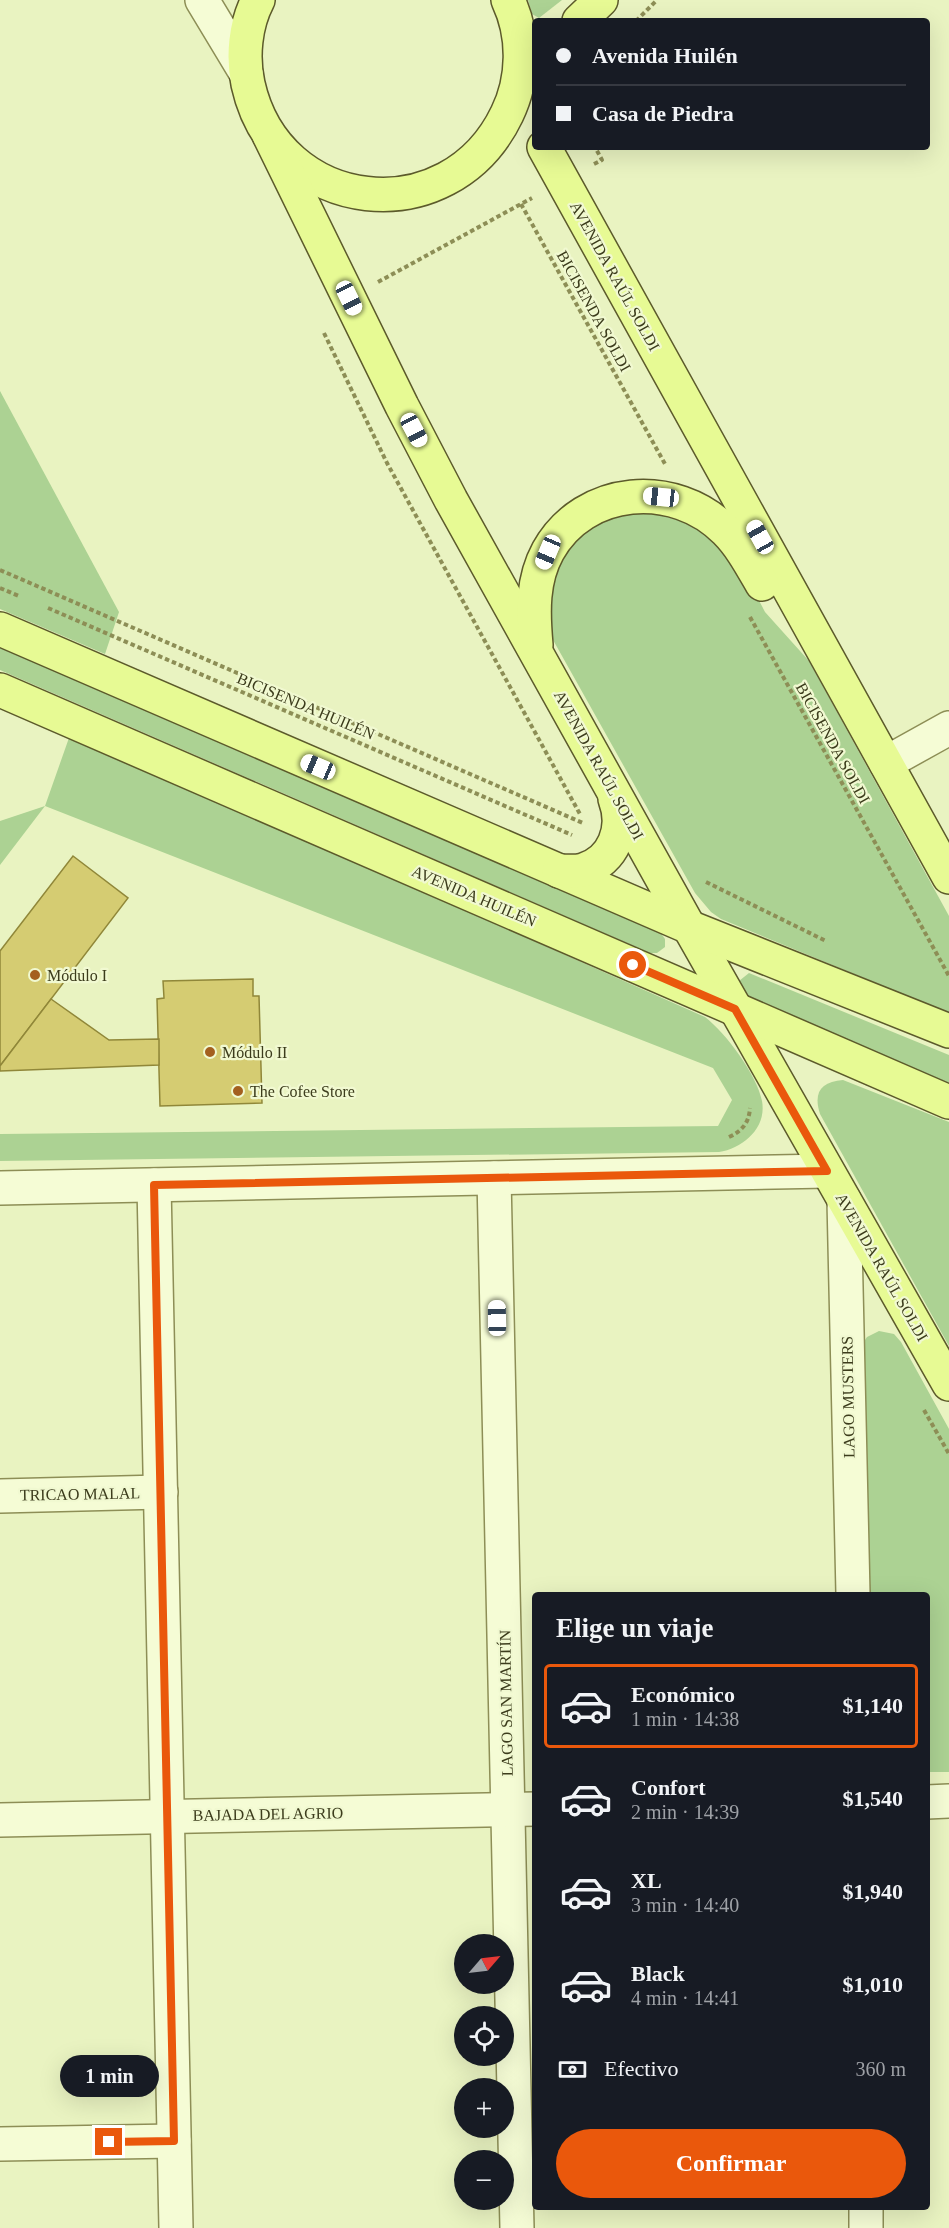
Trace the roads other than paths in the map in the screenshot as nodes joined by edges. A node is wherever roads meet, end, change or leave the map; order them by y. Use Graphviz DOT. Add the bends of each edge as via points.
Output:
graph roads {
  1 [pos="202,0"];
  2 [pos="258,0"];
  3 [pos="508,0"];
  4 [pos="601,0"];
  5 [pos="582,18"];
  6 [pos="246,73"];
  7 [pos="523,80"];
  8 [pos="532,116"];
  9 [pos="269,135"];
  10 [pos="546,150"];
  11 [pos="0,629"];
  12 [pos="537,654"];
  13 [pos="830,662"];
  14 [pos="0,690"];
  15 [pos="949,728"];
  16 [pos="886,763"];
  17 [pos="609,784"];
  18 [pos="559,871"];
  19 [pos="949,877"];
  20 [pos="688,927"];
  21 [pos="735,1009"];
  22 [pos="949,1031"];
  23 [pos="949,1102"];
  24 [pos="827,1171"];
  25 [pos="494,1178"];
  26 [pos="154,1185"];
  27 [pos="0,1188"];
  28 [pos="844,1200"];
  29 [pos="949,1384"];
  30 [pos="161,1492"];
  31 [pos="0,1496"];
  32 [pos="853,1592"];
  33 [pos="949,1801"];
  34 [pos="930,1802"];
  35 [pos="522,1810"];
  36 [pos="167,1816"];
  37 [pos="0,1820"];
  38 [pos="174,2141"];
  39 [pos="0,2144"];
  40 [pos="866,2210"];
  41 [pos="176,2228"];
  42 [pos="517,2228"];
  43 [pos="866,2228"];
  1 -- 6 [label="street"];
  2 -- 6 [label="main road, AVENIDA RAÚL SOLDI" via="248,27"];
  3 -- 7 [label="main road" via="520,45"];
  4 -- 5 [label="main road"];
  6 -- 9 [label="main road, AVENIDA RAÚL SOLDI" via="258,116"];
  7 -- 8 [label="main road"];
  7 -- 9 [label="main road" via="500,129 473,161 438,184 398,194 377,196 336,187 300,167"];
  9 -- 12 [label="main road, AVENIDA RAÚL SOLDI" via="414,430"];
  10 -- 13 [label="main road, AVENIDA RAÚL SOLDI"];
  11 -- 18 [label="main road"];
  12 -- 13 [label="main road" via="535,586 557,537 591,508 617,499 647,496 688,505 725,530 745,554 779,611"];
  12 -- 17 [label="main road, AVENIDA RAÚL SOLDI"];
  13 -- 16 [label="main road, AVENIDA RAÚL SOLDI"];
  14 -- 21 [label="main road, AVENIDA HUILÉN"];
  15 -- 16 [label="street"];
  16 -- 19 [label="main road, AVENIDA RAÚL SOLDI"];
  17 -- 18 [label="main road" via="620,814 612,849 593,866"];
  17 -- 20 [label="main road, AVENIDA RAÚL SOLDI"];
  18 -- 20 [label="main road"];
  20 -- 21 [label="main road, AVENIDA RAÚL SOLDI"];
  20 -- 22 [label="main road"];
  21 -- 23 [label="main road, AVENIDA HUILÉN"];
  21 -- 24 [label="main road, AVENIDA RAÚL SOLDI"];
  24 -- 25 [label="street"];
  24 -- 28 [label="main road, AVENIDA RAÚL SOLDI"];
  25 -- 26 [label="street"];
  25 -- 35 [label="street, LAGO SAN MARTÍN"];
  26 -- 27 [label="street"];
  26 -- 30 [label="street"];
  28 -- 29 [label="main road, AVENIDA RAÚL SOLDI"];
  28 -- 32 [label="street, LAGO MUSTERS"];
  30 -- 31 [label="street, TRICAO MALAL"];
  30 -- 36 [label="street"];
  33 -- 34 [label="street"];
  35 -- 36 [label="street, BAJADA DEL AGRIO"];
  35 -- 42 [label="street, LAGO SAN MARTÍN"];
  36 -- 37 [label="street, BAJADA DEL AGRIO"];
  36 -- 38 [label="street"];
  38 -- 39 [label="street"];
  38 -- 41 [label="street"];
  40 -- 43 [label="street"];
}
